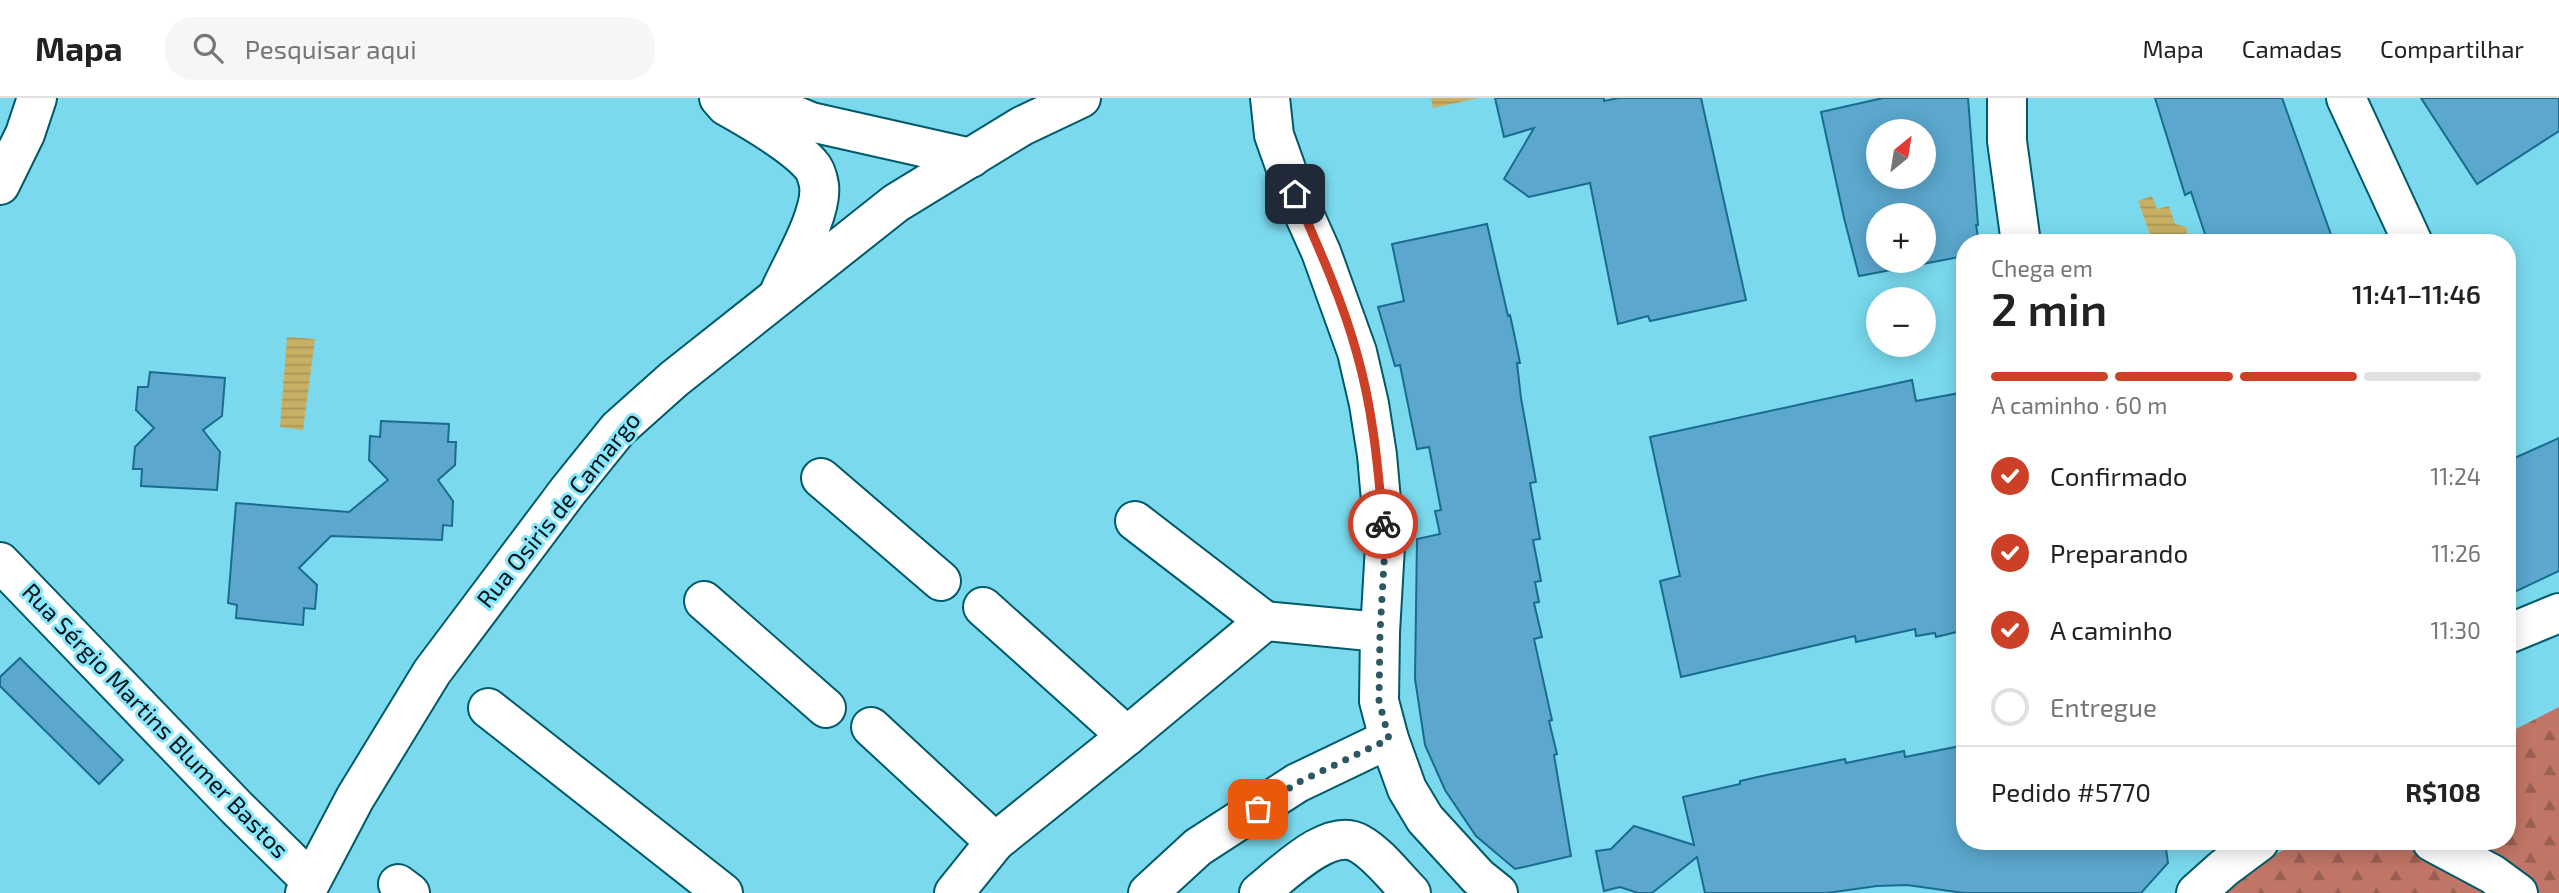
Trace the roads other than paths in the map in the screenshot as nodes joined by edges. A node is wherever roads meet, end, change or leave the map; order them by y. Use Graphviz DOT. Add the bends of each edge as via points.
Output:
graph roads {
  1 [pos="37,98"];
  2 [pos="719,98"];
  3 [pos="753,98"];
  4 [pos="1081,98"];
  5 [pos="1270,98"];
  6 [pos="2007,98"];
  7 [pos="2346,98"];
  8 [pos="971,158"];
  9 [pos="0,185"];
  10 [pos="2020,234"];
  11 [pos="2409,234"];
  12 [pos="777,299"];
  13 [pos="821,478"];
  14 [pos="1135,521"];
  15 [pos="0,562"];
  16 [pos="941,582"];
  17 [pos="704,601"];
  18 [pos="983,607"];
  19 [pos="2559,613"];
  20 [pos="1265,621"];
  21 [pos="2516,631"];
  22 [pos="1380,632"];
  23 [pos="488,708"];
  24 [pos="826,708"];
  25 [pos="872,727"];
  26 [pos="1127,736"];
  27 [pos="1389,739"];
  28 [pos="995,842"];
  29 [pos="2248,850"];
  30 [pos="2447,850"];
  31 [pos="1379,879"];
  32 [pos="308,887"];
  33 [pos="723,893"];
  34 [pos="954,893"];
  35 [pos="1148,893"];
  36 [pos="1259,893"];
  37 [pos="1411,893"];
  38 [pos="1498,893"];
  39 [pos="2196,893"];
  40 [pos="2518,893"];
  1 -- 9 [label="street"];
  2 -- 12 [label="street" via="813,166 819,184 811,221"];
  3 -- 8 [label="street" via="811,122"];
  4 -- 8 [label="street, Rua Osiris de Camargo" via="1022,126"];
  5 -- 22 [label="street" via="1274,135 1353,340 1369,404 1385,546"];
  6 -- 10 [label="street" via="2007,141"];
  7 -- 11 [label="street"];
  8 -- 12 [label="street, Rua Osiris de Camargo" via="896,203"];
  12 -- 32 [label="street, Rua Osiris de Camargo" via="618,429 568,491 432,672 355,798"];
  13 -- 16 [label="street"];
  14 -- 20 [label="street"];
  15 -- 32 [label="street, Rua Sérgio Martins Blumer Bastos"];
  17 -- 24 [label="street"];
  18 -- 26 [label="street"];
  19 -- 21 [label="street"];
  20 -- 22 [label="street"];
  20 -- 26 [label="street"];
  22 -- 27 [label="street" via="1379,701"];
  23 -- 33 [label="street"];
  25 -- 28 [label="street"];
  26 -- 28 [label="street"];
  27 -- 35 [label="street" via="1297,783 1198,847"];
  27 -- 38 [label="street" via="1407,789 1425,819"];
  28 -- 34 [label="street"];
  29 -- 39 [label="street"];
  30 -- 40 [label="street"];
  31 -- 36 [label="street" via="1358,842 1337,839"];
  31 -- 37 [label="street"];
}
